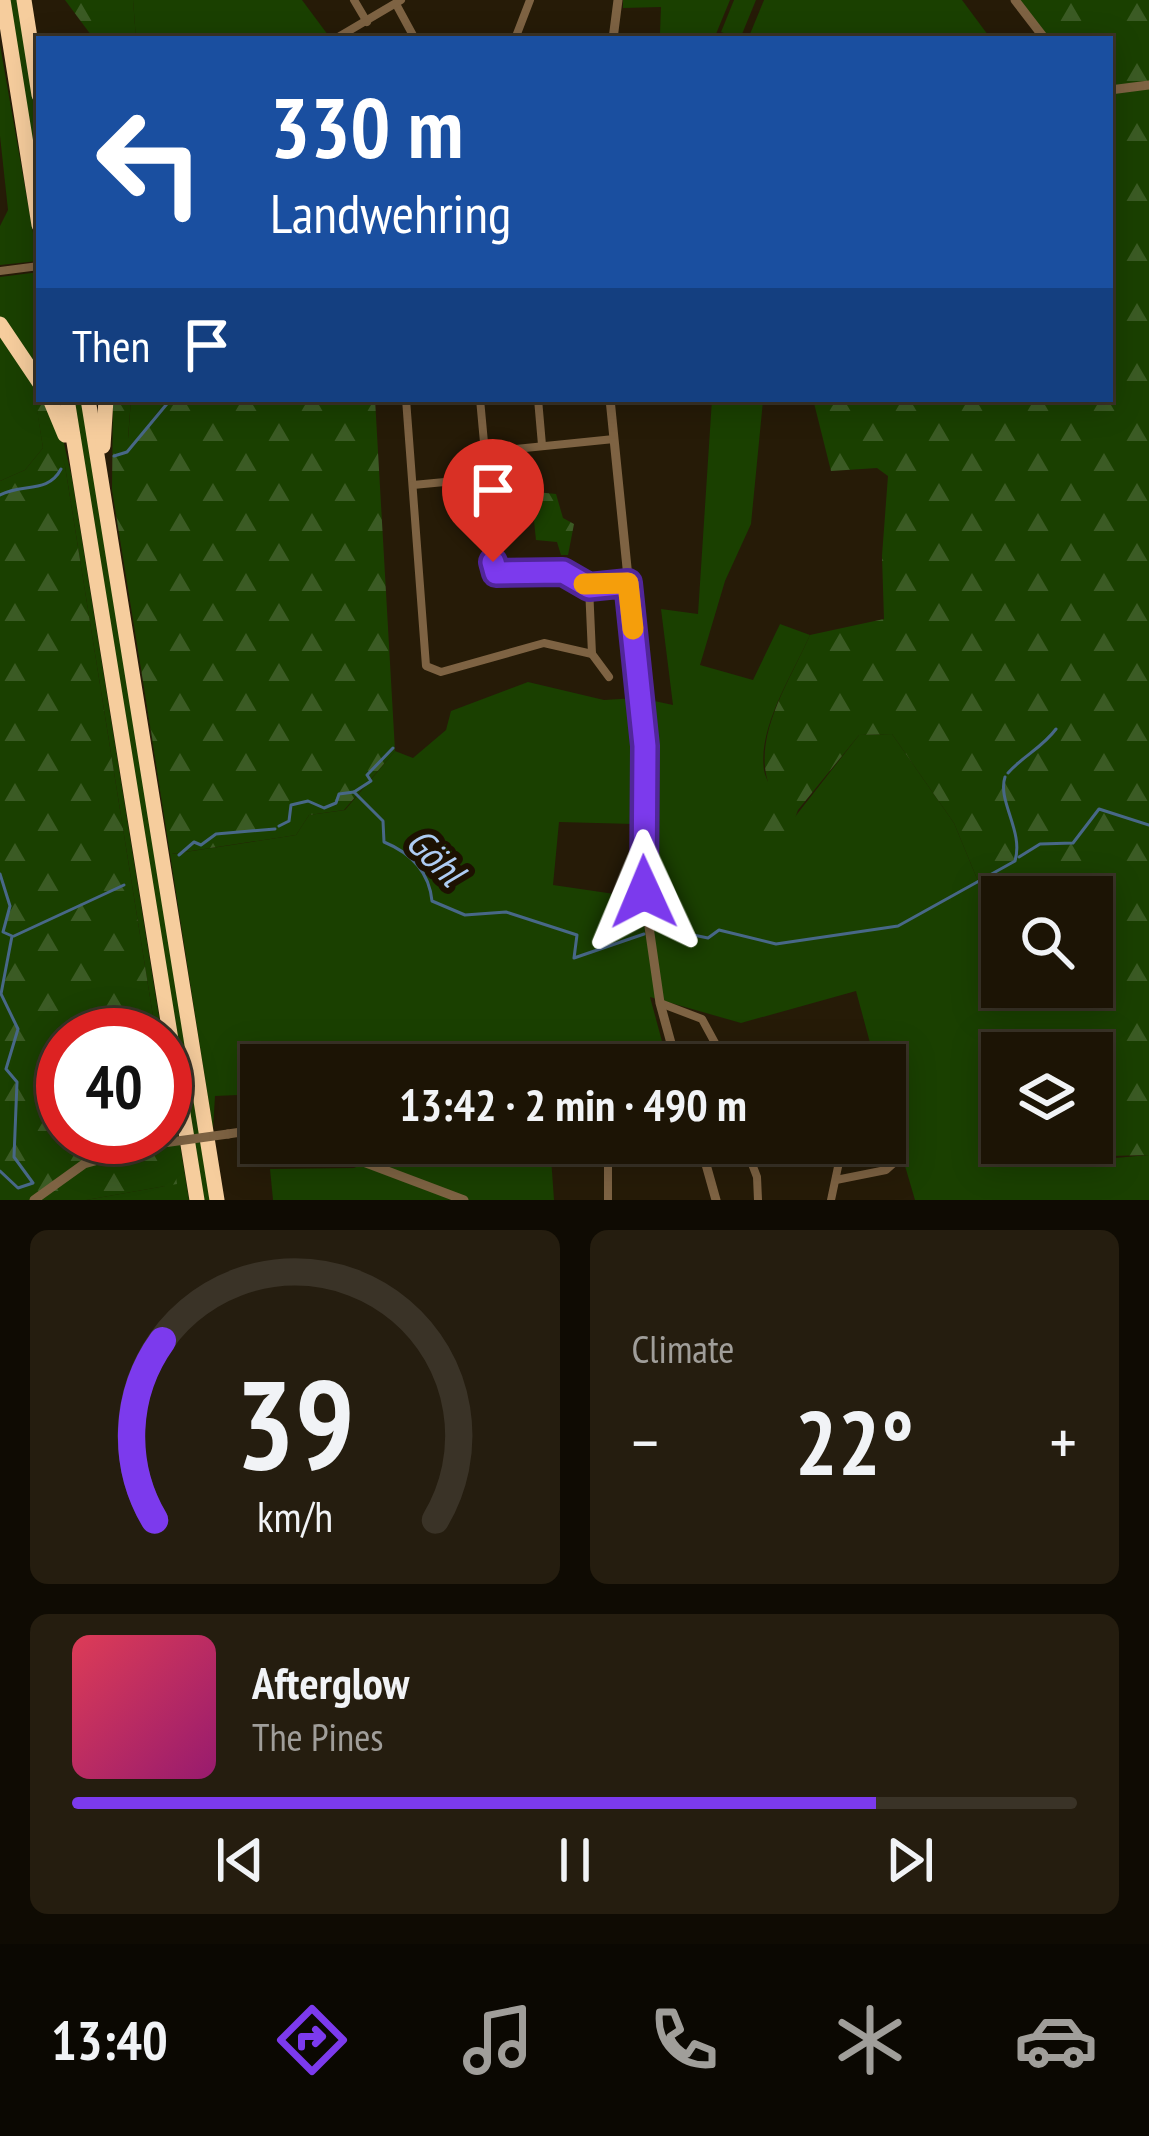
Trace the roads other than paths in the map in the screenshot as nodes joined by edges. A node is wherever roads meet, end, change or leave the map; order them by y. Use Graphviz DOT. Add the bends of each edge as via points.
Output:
graph roads {
  1 [pos="3,0"];
  2 [pos="24,0"];
  3 [pos="354,0"];
  4 [pos="530,0"];
  5 [pos="618,0"];
  6 [pos="1015,0"];
  7 [pos="398,2"];
  8 [pos="367,22"];
  9 [pos="4,25"];
  10 [pos="341,36"];
  11 [pos="414,36"];
  12 [pos="512,36"];
  13 [pos="613,36"];
  14 [pos="1043,36"];
  15 [pos="36,76"];
  16 [pos="1149,85"];
  17 [pos="1113,90"];
  18 [pos="36,208"];
  19 [pos="36,267"];
  20 [pos="0,271"];
  21 [pos="0,324"];
  22 [pos="36,378"];
  23 [pos="51,402"];
  24 [pos="68,402"];
  25 [pos="88,402"];
  26 [pos="106,402"];
  27 [pos="406,402"];
  28 [pos="480,402"];
  29 [pos="538,402"];
  30 [pos="610,402"];
  31 [pos="614,439"];
  32 [pos="542,446"];
  33 [pos="485,452"];
  34 [pos="78,464"];
  35 [pos="487,478"];
  36 [pos="102,485"];
  37 [pos="413,485"];
  38 [pos="628,583"];
  39 [pos="589,587"];
  40 [pos="592,654"];
  41 [pos="609,677"];
  42 [pos="661,1003"];
  43 [pos="672,1044"];
  44 [pos="718,1044"];
  45 [pos="240,1132"];
  46 [pos="369,1164"];
  47 [pos="608,1164"];
  48 [pos="706,1164"];
  49 [pos="752,1164"];
  50 [pos="839,1164"];
  51 [pos="893,1164"];
  52 [pos="836,1180"];
  53 [pos="34,1200"];
  54 [pos="196,1200"];
  55 [pos="217,1200"];
  56 [pos="464,1200"];
  57 [pos="608,1200"];
  58 [pos="716,1200"];
  59 [pos="758,1200"];
  60 [pos="832,1200"];
  1 -- 9 [label="highway"];
  2 -- 15 [label="highway"];
  3 -- 8 [label="street"];
  4 -- 12 [label="street"];
  5 -- 13 [label="street"];
  6 -- 14 [label="street"];
  7 -- 8 [label="street"];
  7 -- 11 [label="street"];
  8 -- 10 [label="street"];
  9 -- 18 [label="highway"];
  16 -- 17 [label="street"];
  19 -- 20 [label="street"];
  21 -- 22 [label="highway"];
  23 -- 34 [label="highway"];
  24 -- 34 [label="highway"];
  25 -- 36 [label="highway"];
  26 -- 36 [label="highway"];
  27 -- 37 [label="street"];
  28 -- 33 [label="street"];
  29 -- 32 [label="street"];
  30 -- 31 [label="street"];
  31 -- 32 [label="street"];
  31 -- 38 [label="street"];
  32 -- 33 [label="street"];
  33 -- 35 [label="street"];
  34 -- 54 [label="highway"];
  35 -- 37 [label="street"];
  35 -- 39 [label="street" via="496,573 563,572"];
  36 -- 55 [label="highway"];
  37 -- 40 [label="street" via="431,671 544,643"];
  38 -- 39 [label="street"];
  38 -- 42 [label="street" via="645,746 644,892"];
  39 -- 40 [label="street"];
  40 -- 41 [label="street"];
  42 -- 43 [label="street"];
  42 -- 44 [label="street" via="703,1019"];
  45 -- 53 [label="street, bridge" via="84,1164"];
  46 -- 56 [label="street"];
  47 -- 57 [label="street"];
  48 -- 58 [label="street"];
  49 -- 59 [label="street"];
  50 -- 52 [label="street"];
  51 -- 52 [label="street"];
  52 -- 60 [label="street"];
}
